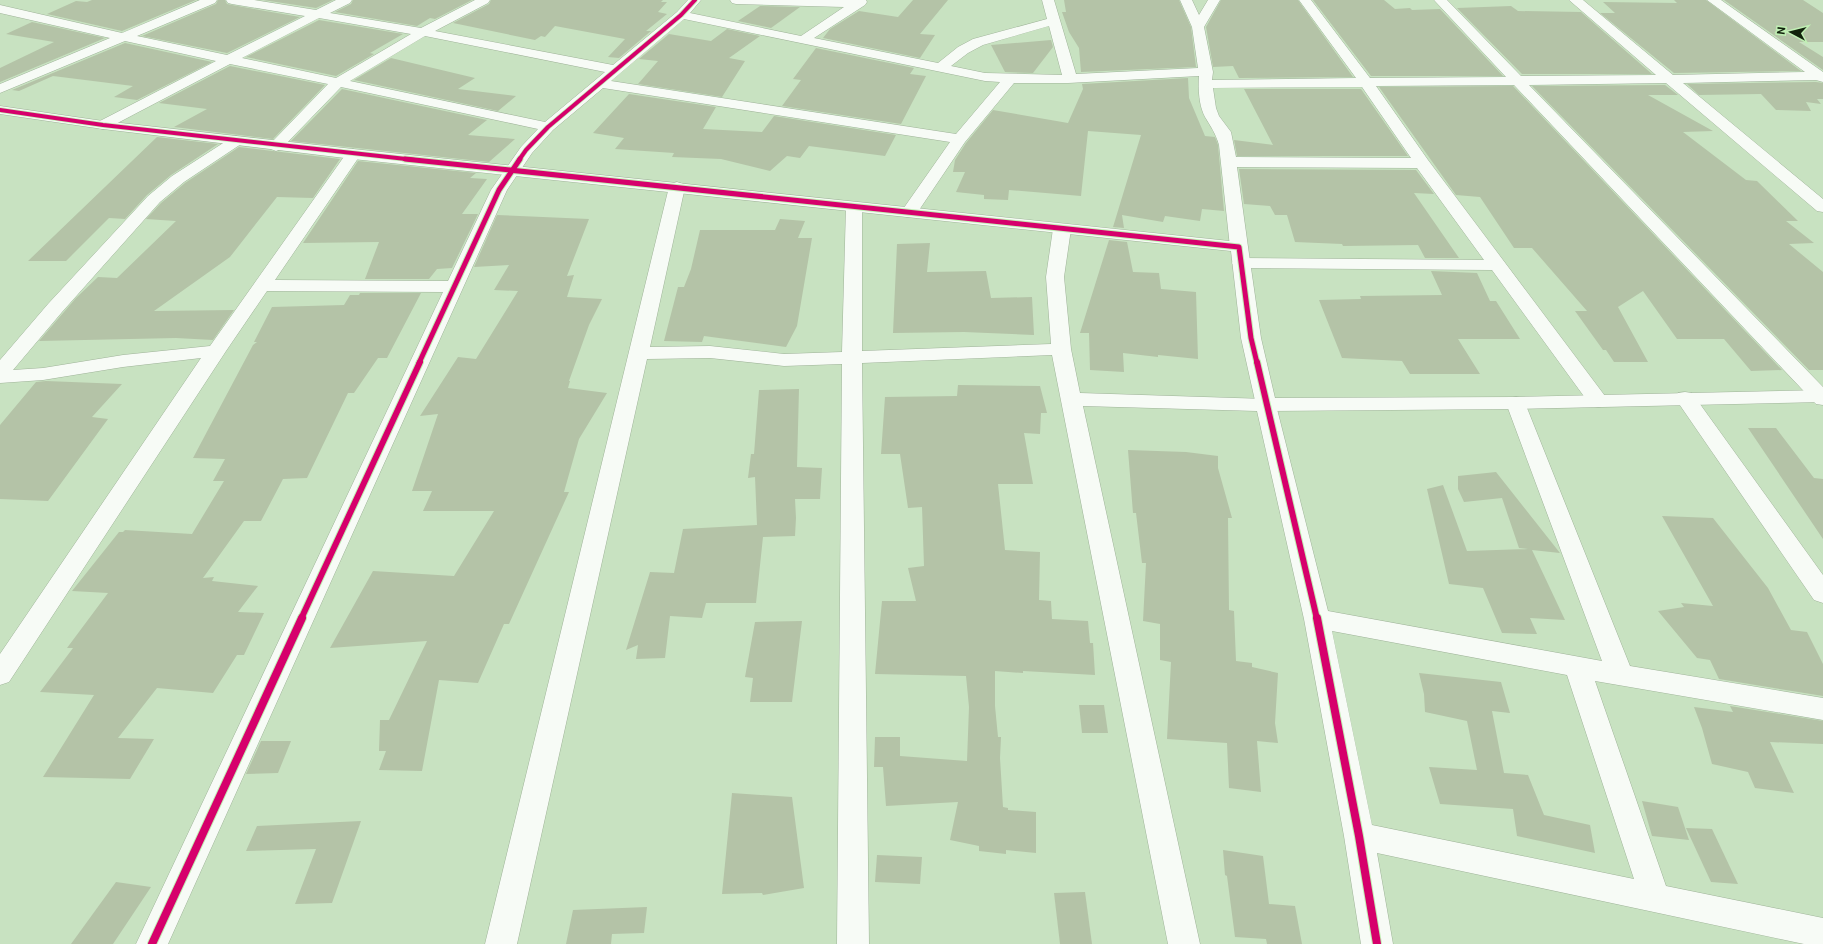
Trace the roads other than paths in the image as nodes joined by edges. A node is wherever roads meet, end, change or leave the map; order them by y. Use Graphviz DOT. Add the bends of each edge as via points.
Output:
graph roads {
  1 [pos="211,0"];
  2 [pos="232,0"];
  3 [pos="346,0"];
  4 [pos="484,0"];
  5 [pos="695,0"];
  6 [pos="736,0"];
  7 [pos="1048,0"];
  8 [pos="1186,0"];
  9 [pos="1214,0"];
  10 [pos="1305,0"];
  11 [pos="1440,0"];
  12 [pos="1575,0"];
  13 [pos="1713,0"];
  14 [pos="860,2"];
  15 [pos="0,8"];
  16 [pos="316,15"];
  17 [pos="681,15"];
  18 [pos="1054,21"];
  19 [pos="1198,27"];
  20 [pos="423,32"];
  21 [pos="124,37"];
  22 [pos="803,40"];
  23 [pos="227,60"];
  24 [pos="940,68"];
  25 [pos="615,70"];
  26 [pos="1822,77"];
  27 [pos="1070,78"];
  28 [pos="1205,78"];
  29 [pos="1010,79"];
  30 [pos="1668,79"];
  31 [pos="1516,81"];
  32 [pos="1366,82"];
  33 [pos="337,83"];
  34 [pos="599,83"];
  35 [pos="0,89"];
  36 [pos="0,110"];
  37 [pos="103,125"];
  38 [pos="548,127"];
  39 [pos="960,139"];
  40 [pos="236,141"];
  41 [pos="276,146"];
  42 [pos="353,154"];
  43 [pos="1228,162"];
  44 [pos="1422,163"];
  45 [pos="511,169"];
  46 [pos="677,187"];
  47 [pos="854,207"];
  48 [pos="1823,207"];
  49 [pos="909,212"];
  50 [pos="1062,229"];
  51 [pos="1240,255"];
  52 [pos="1497,265"];
  53 [pos="261,285"];
  54 [pos="454,287"];
  55 [pos="1061,348"];
  56 [pos="216,351"];
  57 [pos="639,352"];
  58 [pos="852,358"];
  59 [pos="0,373"];
  60 [pos="0,377"];
  61 [pos="1822,397"];
  62 [pos="1685,398"];
  63 [pos="1072,399"];
  64 [pos="1598,401"];
  65 [pos="1516,403"];
  66 [pos="1266,405"];
  67 [pos="1823,594"];
  68 [pos="1317,619"];
  69 [pos="1577,667"];
  70 [pos="0,675"];
  71 [pos="1620,675"];
  72 [pos="1823,709"];
  73 [pos="1359,836"];
  74 [pos="1655,897"];
  75 [pos="1823,933"];
  76 [pos="152,944"];
  77 [pos="501,944"];
  78 [pos="853,944"];
  79 [pos="1184,944"];
  80 [pos="1377,944"];
  1 -- 21 [label="street"];
  2 -- 16 [label="street"];
  3 -- 16 [label="street"];
  4 -- 20 [label="street"];
  5 -- 17 [label="street"];
  6 -- 14 [label="street"];
  7 -- 18 [label="street"];
  8 -- 19 [label="street"];
  9 -- 19 [label="street"];
  10 -- 32 [label="street"];
  11 -- 31 [label="street"];
  12 -- 30 [label="street"];
  13 -- 26 [label="street"];
  14 -- 22 [label="street"];
  15 -- 21 [label="street"];
  16 -- 20 [label="street"];
  16 -- 23 [label="street"];
  17 -- 22 [label="street"];
  17 -- 25 [label="street"];
  18 -- 24 [label="street" via="971,45"];
  18 -- 27 [label="street"];
  19 -- 28 [label="street"];
  20 -- 25 [label="street"];
  20 -- 33 [label="street"];
  21 -- 23 [label="street"];
  21 -- 35 [label="street"];
  22 -- 24 [label="street"];
  23 -- 33 [label="street"];
  23 -- 37 [label="street"];
  24 -- 29 [label="street"];
  25 -- 34 [label="street"];
  26 -- 30 [label="street"];
  27 -- 28 [label="street"];
  27 -- 29 [label="street"];
  28 -- 32 [label="street"];
  28 -- 43 [label="street" via="1212,116 1226,138"];
  29 -- 39 [label="street"];
  30 -- 31 [label="street"];
  30 -- 48 [label="street"];
  31 -- 32 [label="street"];
  31 -- 61 [label="street"];
  32 -- 44 [label="street"];
  33 -- 38 [label="street"];
  33 -- 41 [label="street"];
  34 -- 38 [label="street"];
  34 -- 39 [label="street"];
  36 -- 37 [label="street"];
  37 -- 40 [label="street"];
  38 -- 45 [label="street"];
  39 -- 49 [label="street"];
  40 -- 41 [label="street"];
  40 -- 59 [label="street" via="178,179 154,199"];
  41 -- 42 [label="street"];
  42 -- 45 [label="street"];
  42 -- 53 [label="street"];
  43 -- 44 [label="street"];
  43 -- 51 [label="street"];
  44 -- 52 [label="street"];
  45 -- 46 [label="street"];
  45 -- 54 [label="street" via="498,190"];
  46 -- 47 [label="street"];
  46 -- 57 [label="street"];
  47 -- 49 [label="street"];
  47 -- 58 [label="street"];
  49 -- 50 [label="street"];
  50 -- 51 [label="street"];
  50 -- 55 [label="street" via="1055,277"];
  51 -- 52 [label="street"];
  51 -- 66 [label="street" via="1251,338"];
  52 -- 64 [label="street"];
  53 -- 54 [label="street"];
  53 -- 56 [label="street"];
  54 -- 76 [label="street"];
  55 -- 58 [label="street"];
  55 -- 63 [label="street"];
  56 -- 60 [label="street" via="122,361 67,371"];
  56 -- 70 [label="street"];
  57 -- 58 [label="street" via="710,352 784,360"];
  57 -- 77 [label="street"];
  58 -- 78 [label="street"];
  61 -- 62 [label="street"];
  62 -- 64 [label="street"];
  62 -- 67 [label="street"];
  63 -- 66 [label="street"];
  63 -- 79 [label="street"];
  64 -- 65 [label="street"];
  65 -- 66 [label="street"];
  65 -- 71 [label="street"];
  66 -- 68 [label="street"];
  68 -- 69 [label="street"];
  68 -- 73 [label="street"];
  69 -- 71 [label="street"];
  69 -- 74 [label="street"];
  71 -- 72 [label="street"];
  73 -- 74 [label="street"];
  73 -- 80 [label="street"];
  74 -- 75 [label="street"];
}
